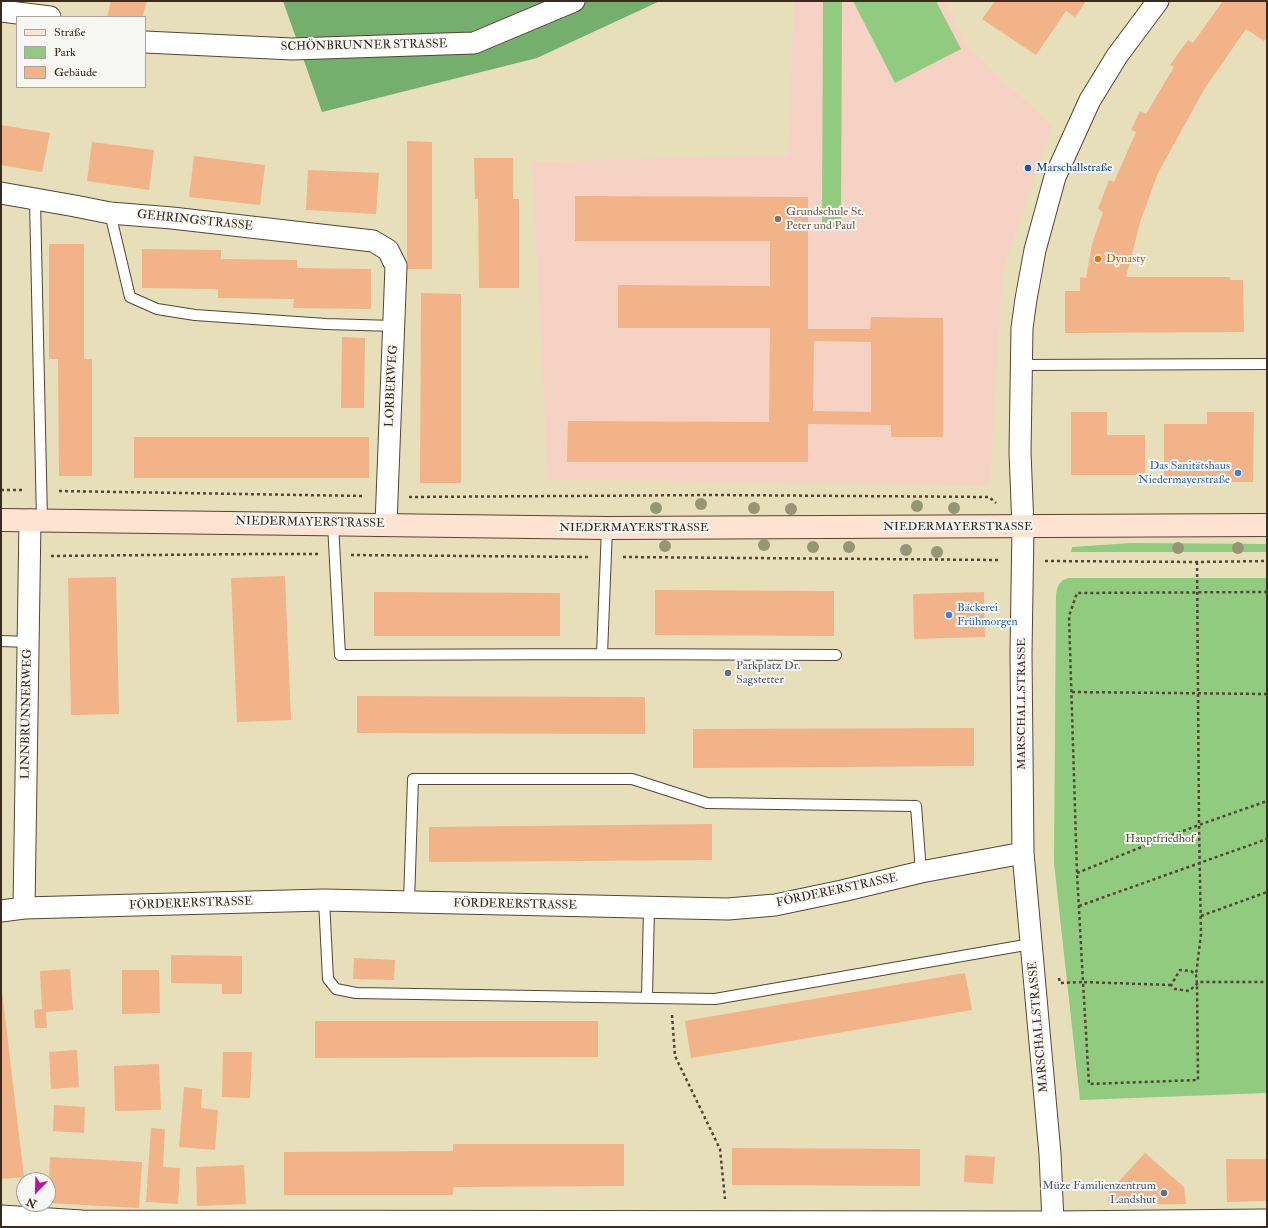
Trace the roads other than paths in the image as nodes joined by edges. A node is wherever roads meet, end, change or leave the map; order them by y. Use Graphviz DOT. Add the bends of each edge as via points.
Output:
graph roads {
  1 [pos="574,1"];
  2 [pos="1158,1"];
  3 [pos="1,12"];
  4 [pos="40,16"];
  5 [pos="146,42"];
  6 [pos="1,193"];
  7 [pos="35,200"];
  8 [pos="110,213"];
  9 [pos="388,250"];
  10 [pos="394,326"];
  11 [pos="1267,364"];
  12 [pos="1021,365"];
  13 [pos="1,520"];
  14 [pos="36,520"];
  15 [pos="333,524"];
  16 [pos="386,524"];
  17 [pos="1267,525"];
  18 [pos="1023,527"];
  19 [pos="607,528"];
  20 [pos="1,641"];
  21 [pos="28,642"];
  22 [pos="602,654"];
  23 [pos="836,655"];
  24 [pos="1023,853"];
  25 [pos="921,872"];
  26 [pos="324,900"];
  27 [pos="409,902"];
  28 [pos="24,908"];
  29 [pos="649,908"];
  30 [pos="1,911"];
  31 [pos="1031,944"];
  32 [pos="646,998"];
  33 [pos="1,1216"];
  34 [pos="1267,1220"];
  35 [pos="1053,1222"];
  1 -- 5 [label="street, SCHÖNBRUNNER STRASSE" via="474,43 292,49"];
  2 -- 12 [label="street, MARSCHALLSTRASSE" via="1117,56 1090,100 1055,177 1035,250 1026,299"];
  3 -- 4 [label="street"];
  6 -- 7 [label="street, GEHRINGSTRASSE"];
  7 -- 8 [label="street, GEHRINGSTRASSE"];
  7 -- 14 [label="lane" via="41,491"];
  8 -- 9 [label="street, GEHRINGSTRASSE" via="373,241"];
  8 -- 10 [label="lane" via="130,297 156,309 195,315"];
  9 -- 10 [label="street, LORBERWEG" via="396,266"];
  10 -- 16 [label="street, LORBERWEG"];
  11 -- 12 [label="lane"];
  12 -- 18 [label="street, MARSCHALLSTRASSE" via="1020,452"];
  13 -- 14 [label="main road, NIEDERMAYERSTRASSE"];
  14 -- 15 [label="main road, NIEDERMAYERSTRASSE"];
  14 -- 21 [label="street, LINNBRUNNERWEG"];
  15 -- 16 [label="main road, NIEDERMAYERSTRASSE"];
  15 -- 22 [label="lane" via="340,654"];
  16 -- 19 [label="main road, NIEDERMAYERSTRASSE"];
  17 -- 18 [label="main road, NIEDERMAYERSTRASSE"];
  18 -- 19 [label="main road, NIEDERMAYERSTRASSE"];
  18 -- 24 [label="street, MARSCHALLSTRASSE"];
  19 -- 22 [label="lane"];
  20 -- 21 [label="lane"];
  21 -- 28 [label="street, LINNBRUNNERWEG"];
  22 -- 23 [label="lane"];
  24 -- 25 [label="street, FÖRDERERSTRASSE"];
  24 -- 31 [label="street, MARSCHALLSTRASSE"];
  25 -- 27 [label="lane" via="916,806 707,803 632,779 413,779"];
  25 -- 29 [label="street, FÖRDERERSTRASSE" via="775,905 728,909"];
  26 -- 27 [label="street, FÖRDERERSTRASSE"];
  26 -- 28 [label="street, FÖRDERERSTRASSE"];
  26 -- 32 [label="lane" via="328,979 336,989 356,993"];
  27 -- 29 [label="street, FÖRDERERSTRASSE"];
  28 -- 30 [label="street, FÖRDERERSTRASSE"];
  29 -- 32 [label="lane"];
  31 -- 32 [label="lane" via="715,998"];
  31 -- 35 [label="street, MARSCHALLSTRASSE" via="1050,1154"];
  33 -- 35 [label="street" via="82,1221"];
  34 -- 35 [label="street"];
}
